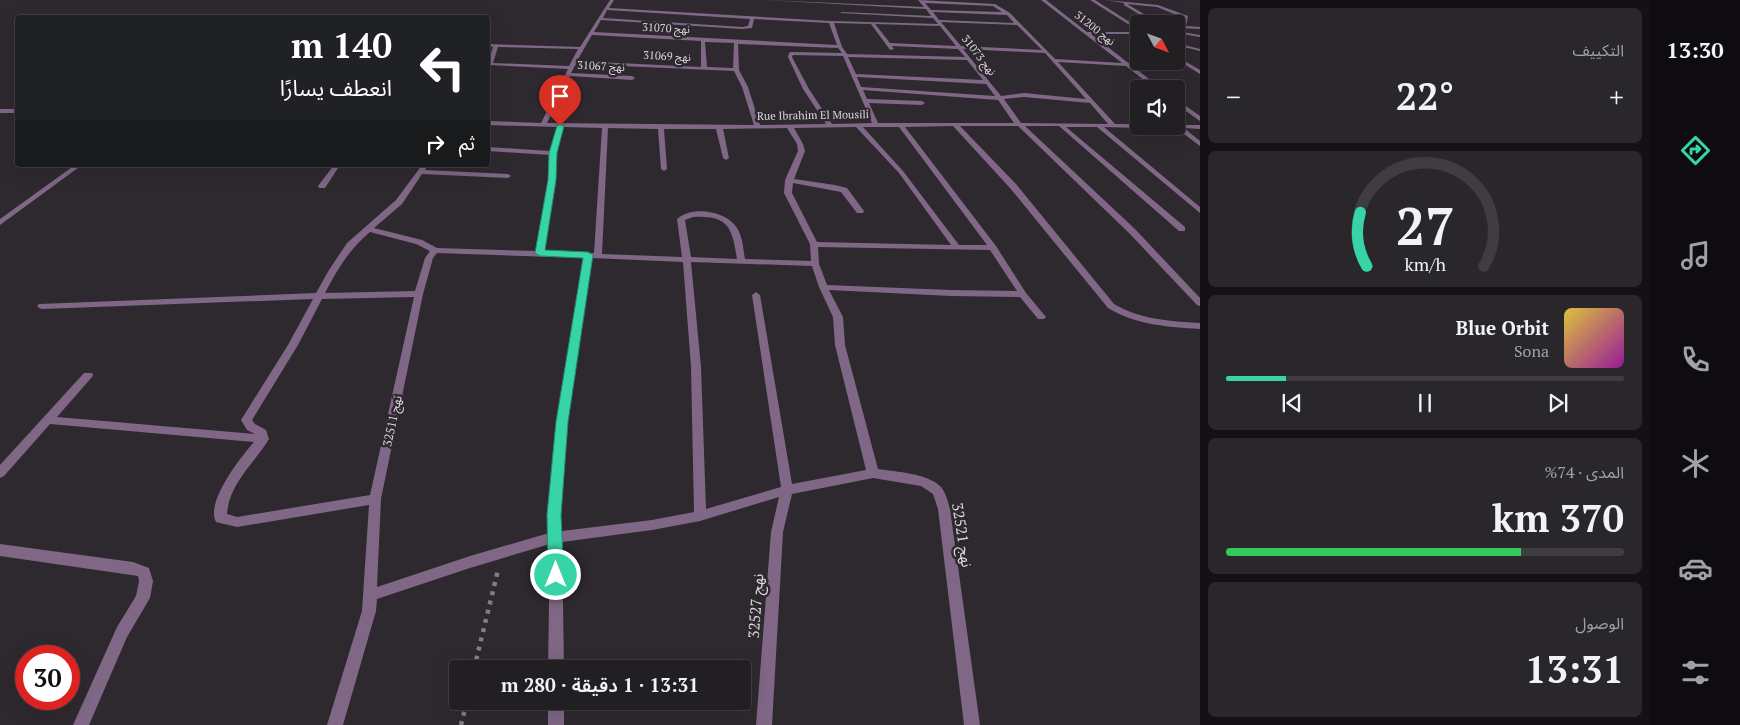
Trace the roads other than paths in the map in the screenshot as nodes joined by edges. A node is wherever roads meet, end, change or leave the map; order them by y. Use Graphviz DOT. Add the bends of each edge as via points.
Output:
graph roads {
  1 [pos="612,0"];
  2 [pos="791,0"];
  3 [pos="1034,0"];
  4 [pos="1043,0"];
  5 [pos="1092,0"];
  6 [pos="1107,0"];
  7 [pos="1119,0"];
  8 [pos="914,1"];
  9 [pos="922,1"];
  10 [pos="994,2"];
  11 [pos="768,4"];
  12 [pos="929,9"];
  13 [pos="605,10"];
  14 [pos="842,13"];
  15 [pos="1008,14"];
  16 [pos="1144,15"];
  17 [pos="1181,15"];
  18 [pos="752,18"];
  19 [pos="599,19"];
  20 [pos="768,19"];
  21 [pos="938,21"];
  22 [pos="831,22"];
  23 [pos="872,23"];
  24 [pos="1018,24"];
  25 [pos="1130,26"];
  26 [pos="1185,27"];
  27 [pos="1200,28"];
  28 [pos="1130,32"];
  29 [pos="590,33"];
  30 [pos="1085,33"];
  31 [pos="1185,34"];
  32 [pos="1200,36"];
  33 [pos="704,40"];
  34 [pos="735,44"];
  35 [pos="888,44"];
  36 [pos="490,45"];
  37 [pos="496,46"];
  38 [pos="959,46"];
  39 [pos="1185,46"];
  40 [pos="840,47"];
  41 [pos="581,48"];
  42 [pos="1200,50"];
  43 [pos="1046,52"];
  44 [pos="845,55"];
  45 [pos="898,57"];
  46 [pos="969,58"];
  47 [pos="1054,60"];
  48 [pos="490,61"];
  49 [pos="575,62"];
  50 [pos="1185,63"];
  51 [pos="490,64"];
  52 [pos="1127,65"];
  53 [pos="572,68"];
  54 [pos="704,68"];
  55 [pos="736,70"];
  56 [pos="1200,72"];
  57 [pos="569,74"];
  58 [pos="854,75"];
  59 [pos="632,78"];
  60 [pos="1147,80"];
  61 [pos="987,82"];
  62 [pos="859,88"];
  63 [pos="1000,98"];
  64 [pos="864,101"];
  65 [pos="1091,101"];
  66 [pos="922,103"];
  67 [pos="1185,108"];
  68 [pos="0,111"];
  69 [pos="15,111"];
  70 [pos="1200,119"];
  71 [pos="490,123"];
  72 [pos="875,124"];
  73 [pos="900,124"];
  74 [pos="954,124"];
  75 [pos="1019,124"];
  76 [pos="543,125"];
  77 [pos="789,125"];
  78 [pos="830,125"];
  79 [pos="857,125"];
  80 [pos="1061,125"];
  81 [pos="1098,125"];
  82 [pos="1114,125"];
  83 [pos="560,126"];
  84 [pos="719,126"];
  85 [pos="756,126"];
  86 [pos="1130,126"];
  87 [pos="605,127"];
  88 [pos="1185,127"];
  89 [pos="1200,127"];
  90 [pos="662,128"];
  91 [pos="1185,132"];
  92 [pos="1200,144"];
  93 [pos="490,149"];
  94 [pos="553,153"];
  95 [pos="726,158"];
  96 [pos="76,167"];
  97 [pos="336,167"];
  98 [pos="423,168"];
  99 [pos="664,169"];
  100 [pos="508,176"];
  101 [pos="789,180"];
  102 [pos="322,186"];
  103 [pos="860,211"];
  104 [pos="1200,211"];
  105 [pos="0,223"];
  106 [pos="369,229"];
  107 [pos="1182,229"];
  108 [pos="814,244"];
  109 [pos="956,246"];
  110 [pos="993,248"];
  111 [pos="435,250"];
  112 [pos="540,253"];
  113 [pos="593,255"];
  114 [pos="687,259"];
  115 [pos="741,260"];
  116 [pos="815,264"];
  117 [pos="823,287"];
  118 [pos="419,294"];
  119 [pos="1022,294"];
  120 [pos="756,295"];
  121 [pos="320,296"];
  122 [pos="1200,303"];
  123 [pos="42,306"];
  124 [pos="1041,317"];
  125 [pos="1200,326"];
  126 [pos="88,375"];
  127 [pos="49,420"];
  128 [pos="263,439"];
  129 [pos="0,472"];
  130 [pos="873,474"];
  131 [pos="787,490"];
  132 [pos="375,500"];
  133 [pos="700,516"];
  134 [pos="556,537"];
  135 [pos="0,550"];
  136 [pos="371,595"];
  137 [pos="556,660"];
  138 [pos="556,710"];
  139 [pos="82,725"];
  140 [pos="335,725"];
  141 [pos="556,725"];
  142 [pos="764,725"];
  143 [pos="972,725"];
  1 -- 13 [label="street"];
  2 -- 11 [label="street"];
  2 -- 12 [label="street"];
  3 -- 4 [label="street, نهج 31200"];
  4 -- 30 [label="street, نهج 31200"];
  5 -- 25 [label="street"];
  6 -- 7 [label="street"];
  7 -- 16 [label="street"];
  7 -- 17 [label="street" via="1158,6"];
  8 -- 9 [label="street"];
  9 -- 10 [label="street"];
  9 -- 12 [label="street, نهج 31073"];
  10 -- 15 [label="street"];
  11 -- 20 [label="street"];
  12 -- 15 [label="street"];
  12 -- 21 [label="street, نهج 31073"];
  13 -- 18 [label="street"];
  13 -- 19 [label="street"];
  14 -- 21 [label="street"];
  15 -- 24 [label="street"];
  18 -- 19 [label="street" via="750,27 742,28"];
  18 -- 20 [label="street"];
  19 -- 29 [label="street"];
  20 -- 22 [label="street"];
  21 -- 23 [label="street"];
  21 -- 24 [label="street"];
  21 -- 38 [label="street, نهج 31073"];
  22 -- 23 [label="street"];
  22 -- 40 [label="street"];
  23 -- 35 [label="street"];
  24 -- 43 [label="street"];
  26 -- 27 [label="street"];
  28 -- 30 [label="street"];
  29 -- 33 [label="street, نهج 31070"];
  29 -- 41 [label="street"];
  30 -- 52 [label="street, نهج 31200"];
  31 -- 32 [label="street"];
  33 -- 34 [label="street, نهج 31070"];
  33 -- 54 [label="street"];
  34 -- 40 [label="street, نهج 31070"];
  34 -- 55 [label="street"];
  35 -- 38 [label="street"];
  35 -- 45 [label="street"];
  36 -- 37 [label="street"];
  37 -- 41 [label="street"];
  37 -- 48 [label="street"];
  38 -- 43 [label="street"];
  38 -- 46 [label="street, نهج 31073"];
  39 -- 42 [label="street"];
  40 -- 44 [label="street"];
  41 -- 49 [label="street"];
  43 -- 47 [label="street"];
  44 -- 45 [label="street"];
  44 -- 58 [label="street"];
  44 -- 78 [label="street" via="790,54 806,89"];
  45 -- 46 [label="street"];
  46 -- 61 [label="street, نهج 31073"];
  47 -- 52 [label="street"];
  47 -- 65 [label="street"];
  49 -- 53 [label="street"];
  49 -- 54 [label="street, نهج 31069"];
  50 -- 56 [label="street"];
  51 -- 53 [label="street"];
  52 -- 60 [label="street, نهج 31200"];
  53 -- 57 [label="street"];
  54 -- 55 [label="street, نهج 31069"];
  55 -- 85 [label="street" via="745,87"];
  57 -- 59 [label="street, نهج 31067"];
  57 -- 76 [label="street"];
  58 -- 61 [label="street"];
  58 -- 62 [label="street"];
  61 -- 63 [label="street, نهج 31073"];
  62 -- 63 [label="street"];
  62 -- 64 [label="street"];
  63 -- 65 [label="street" via="1024,95"];
  63 -- 75 [label="street, نهج 31073"];
  64 -- 66 [label="street"];
  64 -- 72 [label="street"];
  65 -- 82 [label="street"];
  67 -- 70 [label="street"];
  68 -- 69 [label="street"];
  71 -- 76 [label="street, Rue Ibrahim El Mousili"];
  72 -- 73 [label="street, Rue Ibrahim El Mousili"];
  72 -- 79 [label="street, Rue Ibrahim El Mousili"];
  73 -- 74 [label="street, Rue Ibrahim El Mousili"];
  73 -- 110 [label="street"];
  74 -- 75 [label="street, Rue Ibrahim El Mousili"];
  74 -- 125 [label="street" via="1013,186 1111,306 1124,316 1141,320"];
  75 -- 80 [label="street, Rue Ibrahim El Mousili"];
  75 -- 122 [label="street, نهج 31073" via="1132,231"];
  76 -- 83 [label="street, Rue Ibrahim El Mousili"];
  77 -- 78 [label="street, Rue Ibrahim El Mousili"];
  77 -- 85 [label="street, Rue Ibrahim El Mousili"];
  77 -- 101 [label="street" via="802,148"];
  78 -- 79 [label="street, Rue Ibrahim El Mousili"];
  79 -- 109 [label="street" via="901,172"];
  80 -- 81 [label="street, Rue Ibrahim El Mousili"];
  80 -- 107 [label="street"];
  81 -- 82 [label="street, Rue Ibrahim El Mousili"];
  81 -- 104 [label="street"];
  82 -- 86 [label="street, Rue Ibrahim El Mousili"];
  83 -- 87 [label="street, Rue Ibrahim El Mousili"];
  83 -- 94 [label="street"];
  84 -- 85 [label="street, Rue Ibrahim El Mousili"];
  84 -- 90 [label="street, Rue Ibrahim El Mousili"];
  84 -- 95 [label="street"];
  87 -- 90 [label="street, Rue Ibrahim El Mousili"];
  87 -- 113 [label="street"];
  88 -- 89 [label="street"];
  90 -- 99 [label="street"];
  91 -- 92 [label="street"];
  93 -- 94 [label="street"];
  94 -- 112 [label="street"];
  96 -- 105 [label="street"];
  97 -- 102 [label="street"];
  98 -- 100 [label="street"];
  98 -- 106 [label="street" via="399,202"];
  101 -- 103 [label="street" via="844,190"];
  101 -- 108 [label="street" via="788,193"];
  106 -- 111 [label="street" via="419,242"];
  106 -- 121 [label="street" via="350,246 332,270"];
  108 -- 109 [label="street"];
  108 -- 116 [label="street"];
  109 -- 110 [label="street"];
  110 -- 119 [label="street"];
  111 -- 112 [label="street"];
  111 -- 118 [label="street, نهج 32511" via="429,258"];
  112 -- 113 [label="street"];
  113 -- 114 [label="street"];
  113 -- 134 [label="street" via="562,422 554,515"];
  114 -- 115 [label="street"];
  114 -- 115 [label="street" via="681,219 693,215 714,217 729,223 734,228"];
  114 -- 133 [label="street" via="698,404"];
  115 -- 116 [label="street"];
  116 -- 117 [label="street"];
  117 -- 119 [label="street"];
  117 -- 130 [label="street" via="838,317 840,345"];
  118 -- 121 [label="street"];
  118 -- 132 [label="street, نهج 32511"];
  119 -- 124 [label="street"];
  120 -- 131 [label="street"];
  121 -- 123 [label="street"];
  121 -- 128 [label="street" via="246,420 262,433"];
  126 -- 127 [label="street"];
  127 -- 128 [label="street"];
  127 -- 129 [label="street"];
  128 -- 132 [label="street" via="249,454 230,485 220,518 237,522"];
  130 -- 131 [label="street"];
  130 -- 143 [label="street, نهج 32521" via="910,479 938,492 944,510"];
  131 -- 133 [label="street"];
  131 -- 142 [label="street, نهج 32527" via="777,532"];
  132 -- 136 [label="street, نهج 32511"];
  133 -- 134 [label="street"];
  134 -- 136 [label="street"];
  134 -- 137 [label="street"];
  135 -- 139 [label="street" via="144,572 143,598 122,632"];
  136 -- 140 [label="street, نهج 32511"];
  138 -- 141 [label="street"];
}
